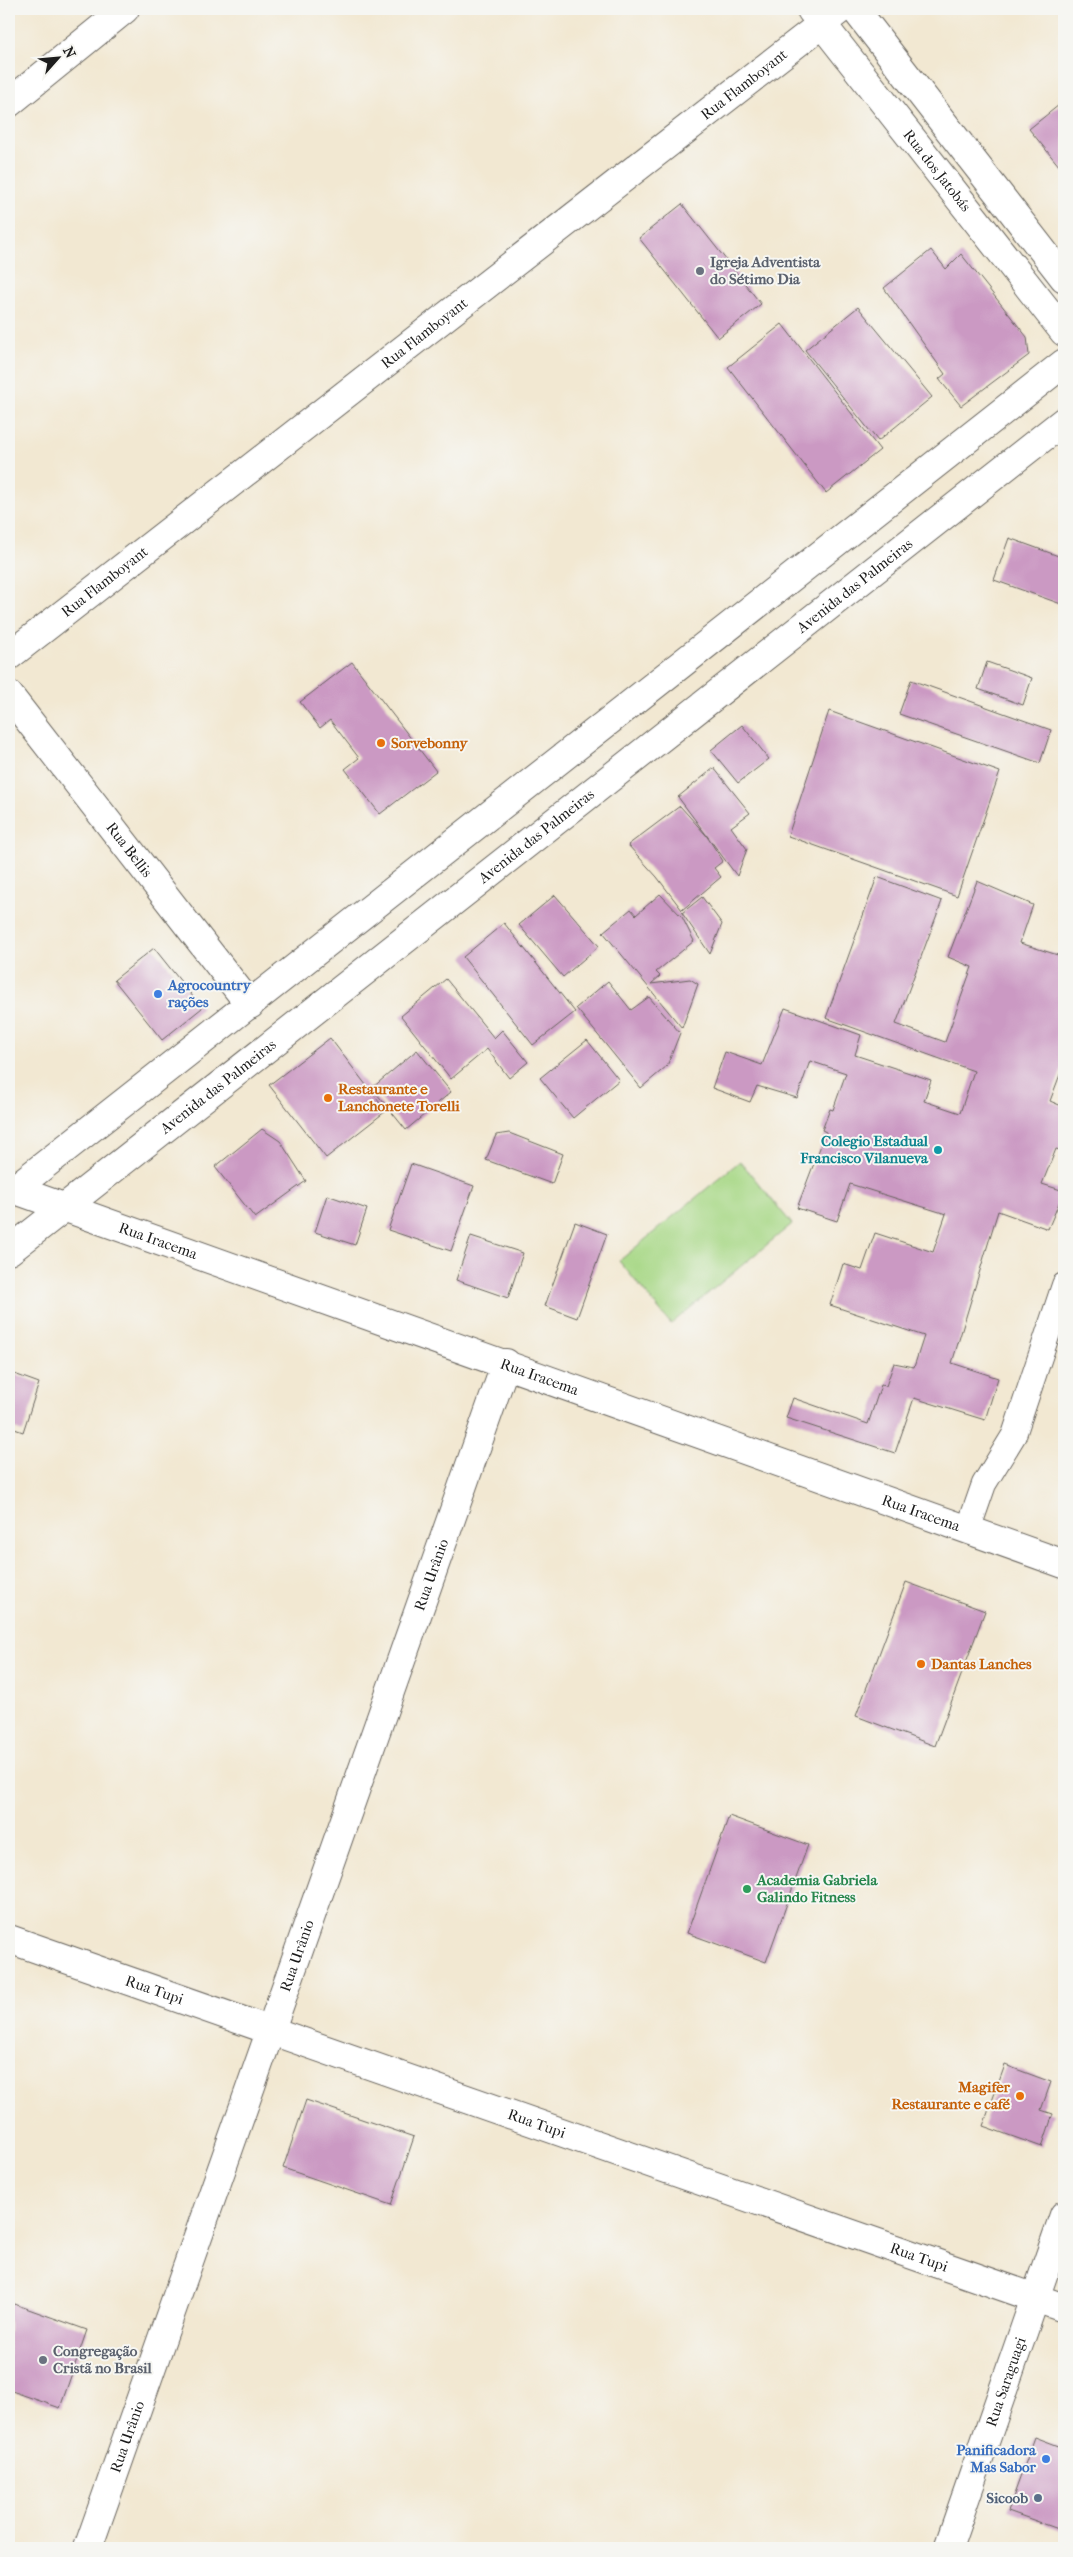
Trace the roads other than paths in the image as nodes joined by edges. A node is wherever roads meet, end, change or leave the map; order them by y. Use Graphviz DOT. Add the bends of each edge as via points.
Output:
graph roads {
  1 [pos="96,9"];
  2 [pos="124,9"];
  3 [pos="130,9"];
  4 [pos="854,9"];
  5 [pos="824,14"];
  6 [pos="9,102"];
  7 [pos="1064,278"];
  8 [pos="1064,332"];
  9 [pos="1064,364"];
  10 [pos="1064,421"];
  11 [pos="9,656"];
  12 [pos="9,695"];
  13 [pos="250,1005"];
  14 [pos="224,1026"];
  15 [pos="251,1059"];
  16 [pos="11,1191"];
  17 [pos="65,1207"];
  18 [pos="9,1251"];
  19 [pos="1064,1285"];
  20 [pos="506,1363"];
  21 [pos="968,1530"];
  22 [pos="1064,1564"];
  23 [pos="9,1940"];
  24 [pos="272,2031"];
  25 [pos="1064,2215"];
  26 [pos="1036,2298"];
  27 [pos="1064,2308"];
  28 [pos="88,2548"];
  29 [pos="948,2548"];
  1 -- 2 [label="street"];
  2 -- 3 [label="street"];
  2 -- 6 [label="street"];
  4 -- 7 [label="street"];
  5 -- 8 [label="street, Rua dos Jatobás"];
  5 -- 11 [label="street, Rua Flamboyant"];
  9 -- 13 [label="street"];
  10 -- 15 [label="street, Avenida das Palmeiras"];
  12 -- 13 [label="street, Rua Bellis"];
  13 -- 14 [label="street"];
  14 -- 15 [label="street"];
  14 -- 16 [label="street"];
  15 -- 17 [label="street, Avenida das Palmeiras"];
  16 -- 17 [label="street, Rua Iracema"];
  17 -- 18 [label="street, Avenida das Palmeiras"];
  17 -- 20 [label="street, Rua Iracema"];
  19 -- 21 [label="lane" via="1014,1435 984,1484"];
  20 -- 21 [label="street, Rua Iracema"];
  20 -- 24 [label="street, Rua Urânio"];
  21 -- 22 [label="street, Rua Iracema"];
  23 -- 24 [label="street, Rua Tupi"];
  24 -- 26 [label="street, Rua Tupi"];
  24 -- 28 [label="street, Rua Urânio"];
  25 -- 26 [label="street, Rua Saraguagi"];
  26 -- 27 [label="street, Rua Tupi"];
  26 -- 29 [label="street, Rua Saraguagi"];
}
